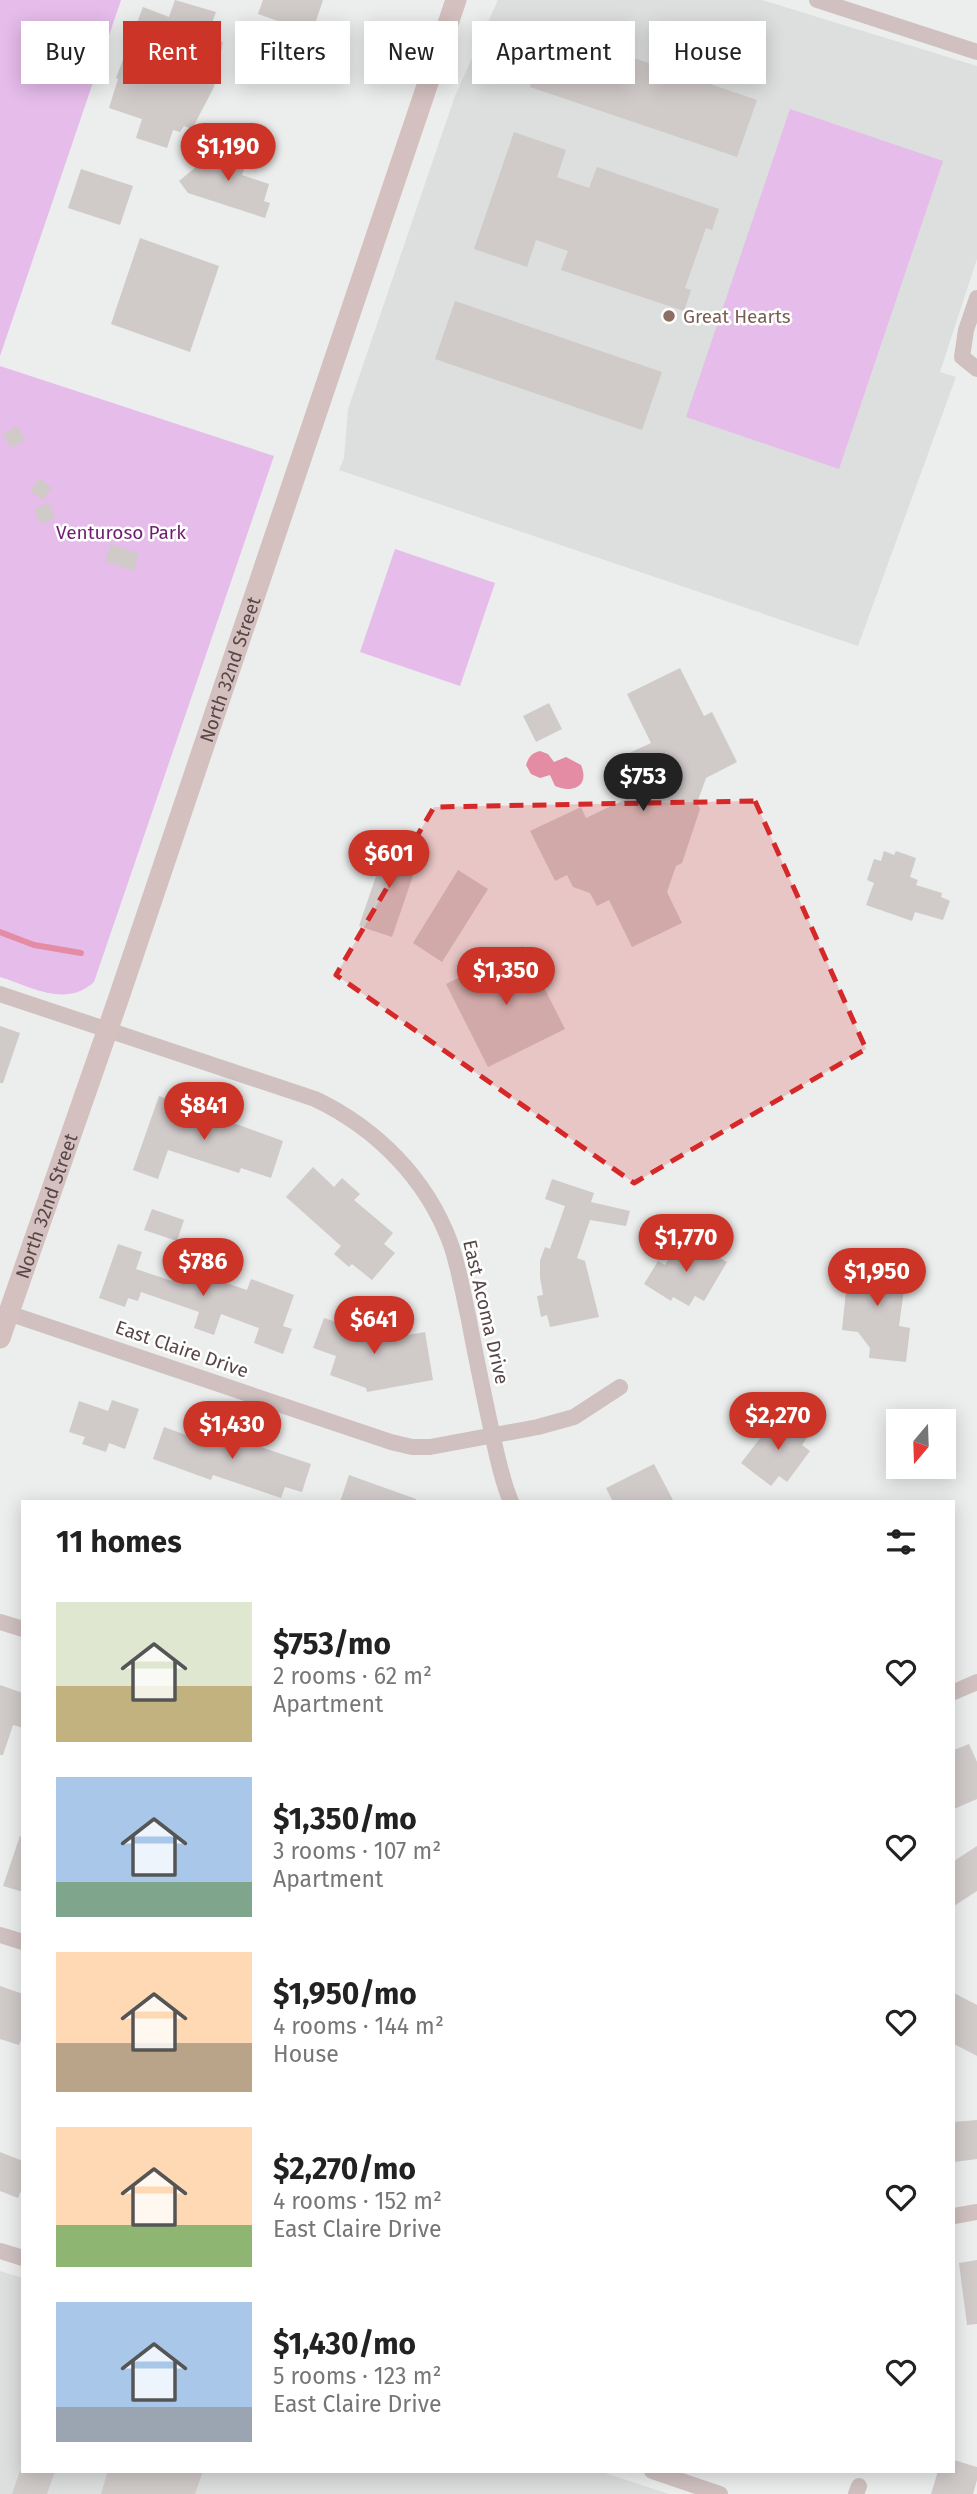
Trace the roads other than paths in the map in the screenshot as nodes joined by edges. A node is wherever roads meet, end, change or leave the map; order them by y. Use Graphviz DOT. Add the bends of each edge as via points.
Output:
graph roads {
  1 [pos="456,0"];
  2 [pos="817,0"];
  3 [pos="977,51"];
  4 [pos="977,298"];
  5 [pos="977,369"];
  6 [pos="0,994"];
  7 [pos="108,1029"];
  8 [pos="8,1313"];
  9 [pos="0,1338"];
  10 [pos="620,1387"];
  11 [pos="493,1436"];
  12 [pos="510,1500"];
  13 [pos="0,1622"];
  14 [pos="21,1628"];
  15 [pos="977,1682"];
  16 [pos="955,1692"];
  17 [pos="0,1935"];
  18 [pos="21,1941"];
  19 [pos="977,2212"];
  20 [pos="955,2216"];
  21 [pos="0,2251"];
  22 [pos="21,2257"];
  23 [pos="658,2473"];
  24 [pos="720,2494"];
  1 -- 7 [label="main road, North 32nd Street"];
  2 -- 3 [label="street"];
  4 -- 5 [label="street" via="962,357"];
  6 -- 7 [label="street, East Acoma Drive"];
  7 -- 8 [label="main road, North 32nd Street"];
  7 -- 11 [label="street, East Acoma Drive" via="315,1099 337,1109 390,1150 422,1189 450,1243"];
  8 -- 9 [label="main road, North 32nd Street"];
  8 -- 11 [label="street, East Claire Drive" via="391,1442 430,1447"];
  10 -- 11 [label="street, East Claire Drive" via="574,1417"];
  11 -- 12 [label="street, East Acoma Drive"];
  13 -- 14 [label="street"];
  15 -- 16 [label="street"];
  17 -- 18 [label="street"];
  19 -- 20 [label="street"];
  21 -- 22 [label="street"];
  23 -- 24 [label="street"];
}
